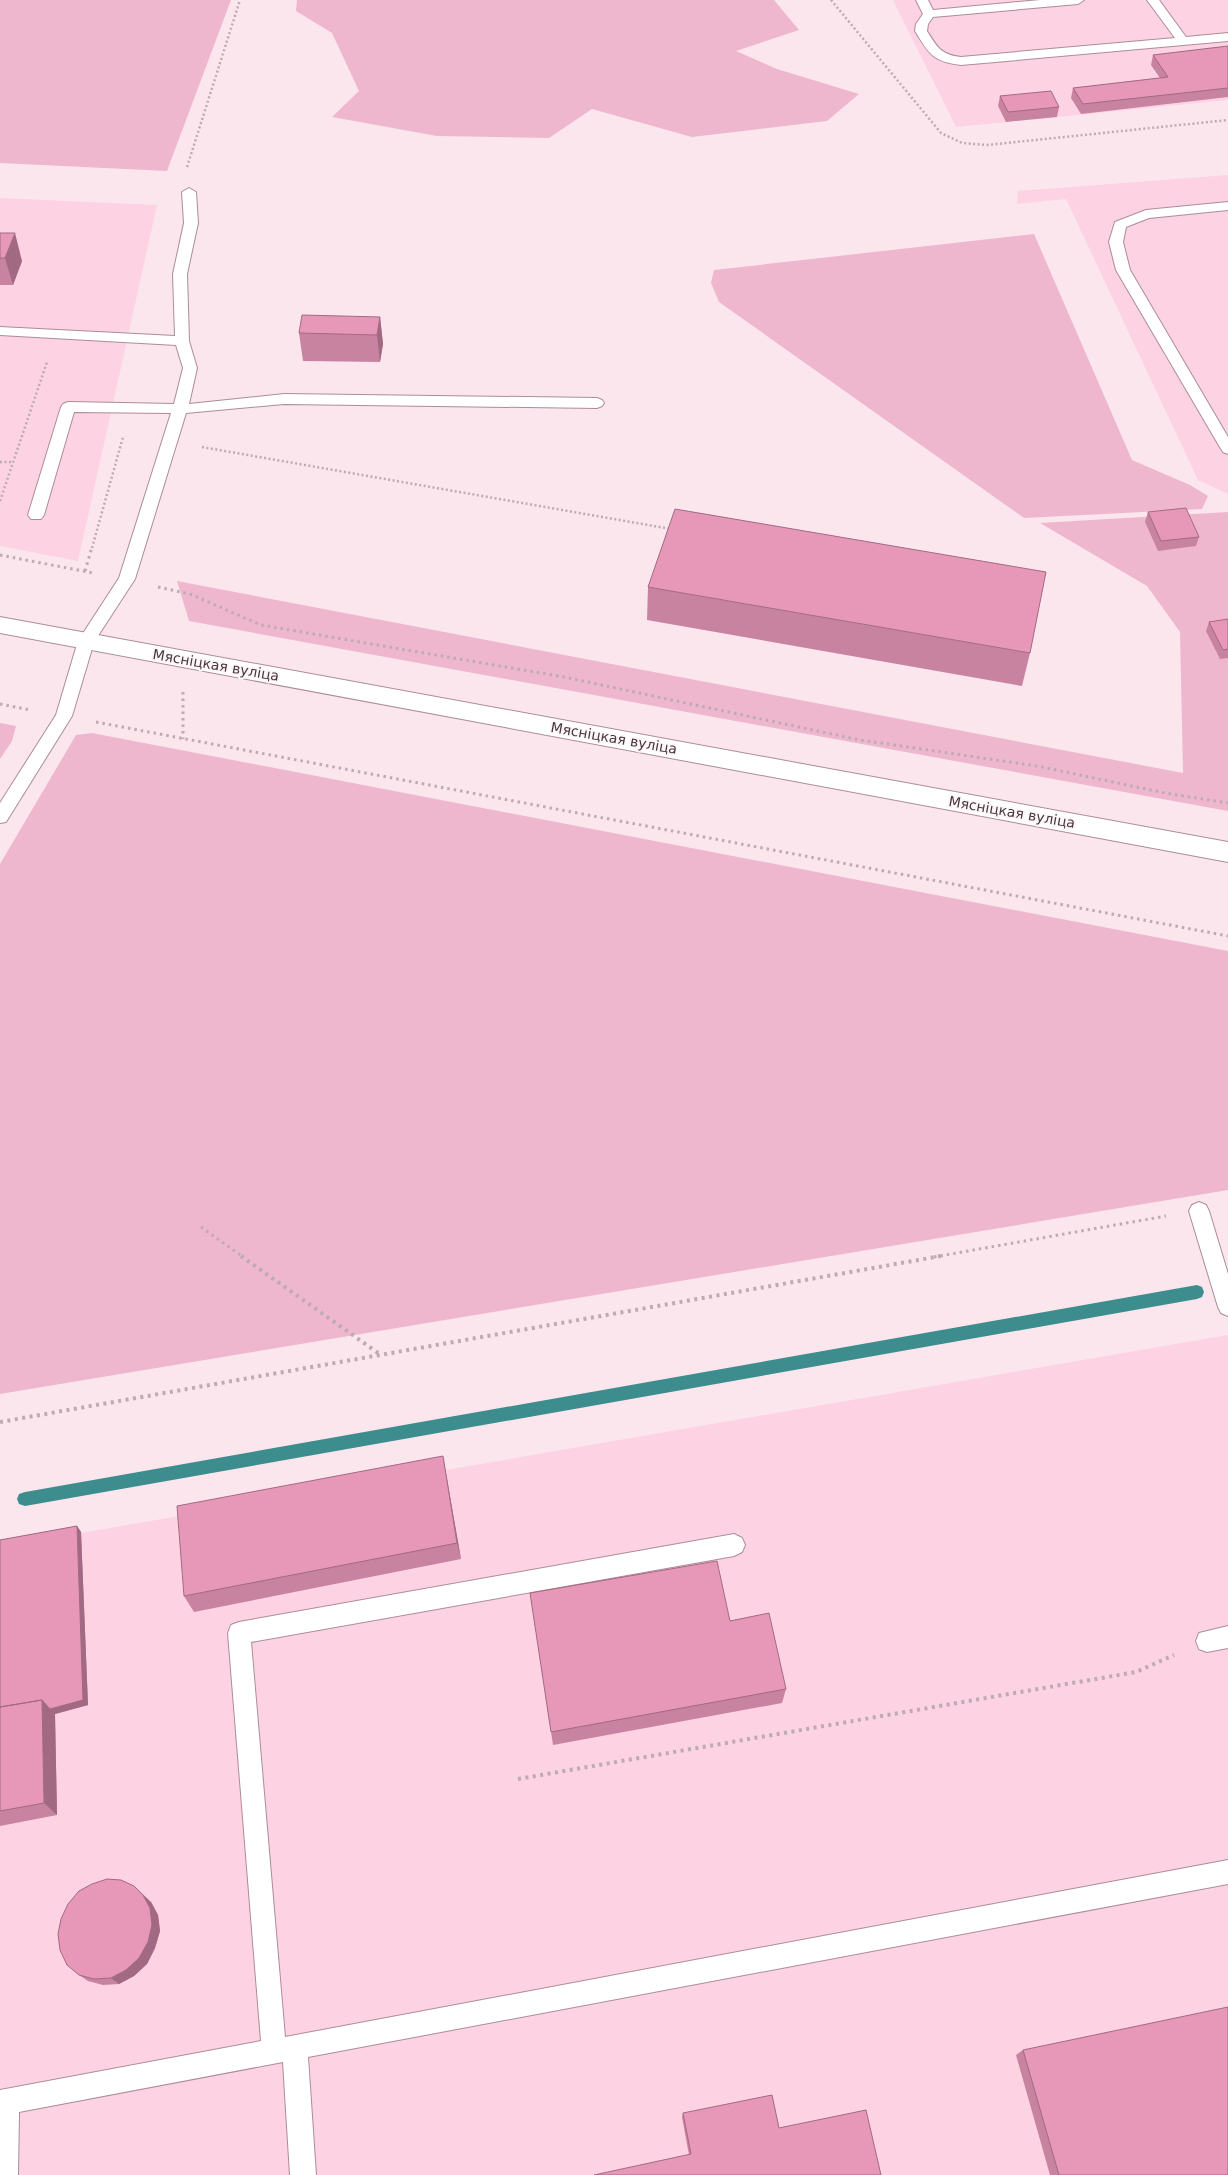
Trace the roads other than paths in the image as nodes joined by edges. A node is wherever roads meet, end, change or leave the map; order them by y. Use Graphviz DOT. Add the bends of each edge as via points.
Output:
graph roads {
  1 [pos="922,0"];
  2 [pos="1078,0"];
  3 [pos="1153,0"];
  4 [pos="929,14"];
  5 [pos="1228,37"];
  6 [pos="1183,42"];
  7 [pos="189,192"];
  8 [pos="1227,208"];
  9 [pos="0,331"];
  10 [pos="182,341"];
  11 [pos="597,403"];
  12 [pos="180,409"];
  13 [pos="1228,449"];
  14 [pos="36,515"];
  15 [pos="0,625"];
  16 [pos="86,641"];
  17 [pos="0,818"];
  18 [pos="1228,852"];
  19 [pos="1199,1211"];
  20 [pos="1228,1307"];
  21 [pos="734,1545"];
  22 [pos="1228,1872"];
  23 [pos="285,2049"];
  24 [pos="3,2103"];
  25 [pos="5,2175"];
  26 [pos="304,2175"];
  1 -- 4 [label="lane"];
  2 -- 4 [label="lane"];
  3 -- 6 [label="lane"];
  4 -- 6 [label="lane" via="921,31 933,50 944,59 961,61"];
  5 -- 6 [label="lane"];
  7 -- 10 [label="lane" via="191,223 180,274"];
  8 -- 13 [label="lane" via="1146,214 1120,225 1116,242 1123,270"];
  9 -- 10 [label="lane"];
  10 -- 12 [label="lane" via="190,368"];
  11 -- 12 [label="lane" via="284,399"];
  12 -- 14 [label="lane" via="68,407"];
  12 -- 16 [label="lane" via="127,580"];
  15 -- 16 [label="main road, Мясніцкая вуліца"];
  16 -- 17 [label="lane" via="64,716"];
  16 -- 18 [label="main road, Мясніцкая вуліца"];
  19 -- 20 [label="lane"];
  21 -- 23 [label="lane" via="239,1633"];
  22 -- 23 [label="lane"];
  23 -- 24 [label="lane"];
  23 -- 26 [label="lane"];
  24 -- 25 [label="lane"];
}
